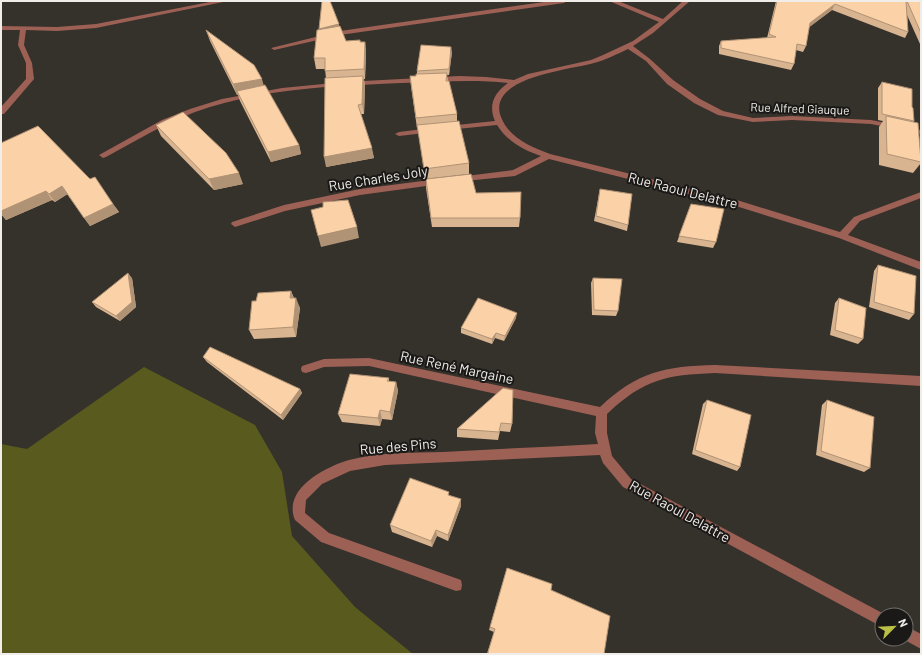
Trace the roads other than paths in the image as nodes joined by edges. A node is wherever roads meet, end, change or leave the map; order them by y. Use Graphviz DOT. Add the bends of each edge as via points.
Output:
graph roads {
  1 [pos="225,1"];
  2 [pos="564,1"];
  3 [pos="612,1"];
  4 [pos="687,1"];
  5 [pos="663,21"];
  6 [pos="1,28"];
  7 [pos="23,29"];
  8 [pos="628,46"];
  9 [pos="274,48"];
  10 [pos="513,82"];
  11 [pos="1,112"];
  12 [pos="498,123"];
  13 [pos="921,132"];
  14 [pos="399,134"];
  15 [pos="103,155"];
  16 [pos="548,156"];
  17 [pos="921,195"];
  18 [pos="235,224"];
  19 [pos="842,236"];
  20 [pos="921,266"];
  21 [pos="306,369"];
  22 [pos="921,382"];
  23 [pos="602,412"];
  24 [pos="605,449"];
  25 [pos="456,585"];
  26 [pos="874,616"];
  1 -- 7 [label="street" via="96,26"];
  2 -- 9 [label="street" via="340,33"];
  3 -- 5 [label="street"];
  4 -- 5 [label="street"];
  5 -- 8 [label="street"];
  6 -- 7 [label="street"];
  7 -- 11 [label="street" via="21,45 29,63 30,79"];
  8 -- 10 [label="street" via="594,61 532,75"];
  8 -- 13 [label="street, Rue Alfred Giauque" via="648,60 670,82 697,101 721,113 753,120 792,118 871,122"];
  10 -- 12 [label="street" via="498,94 493,107"];
  10 -- 15 [label="street" via="475,78 373,82 275,91 223,103 165,122"];
  12 -- 14 [label="street"];
  12 -- 16 [label="street, Rue Raoul Delattre" via="508,135 526,148"];
  16 -- 18 [label="street, Rue Charles Joly" via="515,172 360,192 284,208"];
  16 -- 19 [label="street, Rue Raoul Delattre" via="740,204"];
  17 -- 19 [label="street" via="857,219"];
  19 -- 20 [label="street, Rue Raoul Delattre"];
  21 -- 23 [label="street, Rue René Margaine" via="324,363 369,362"];
  22 -- 23 [label="street" via="715,369 685,370 656,375 636,383 616,397"];
  23 -- 24 [label="street, Rue Raoul Delattre" via="601,433"];
  24 -- 25 [label="street, Rue des Pins" via="385,460 349,466 318,480 300,497 299,516 325,538"];
  24 -- 26 [label="street, Rue Raoul Delattre" via="607,459 627,483"];
}
